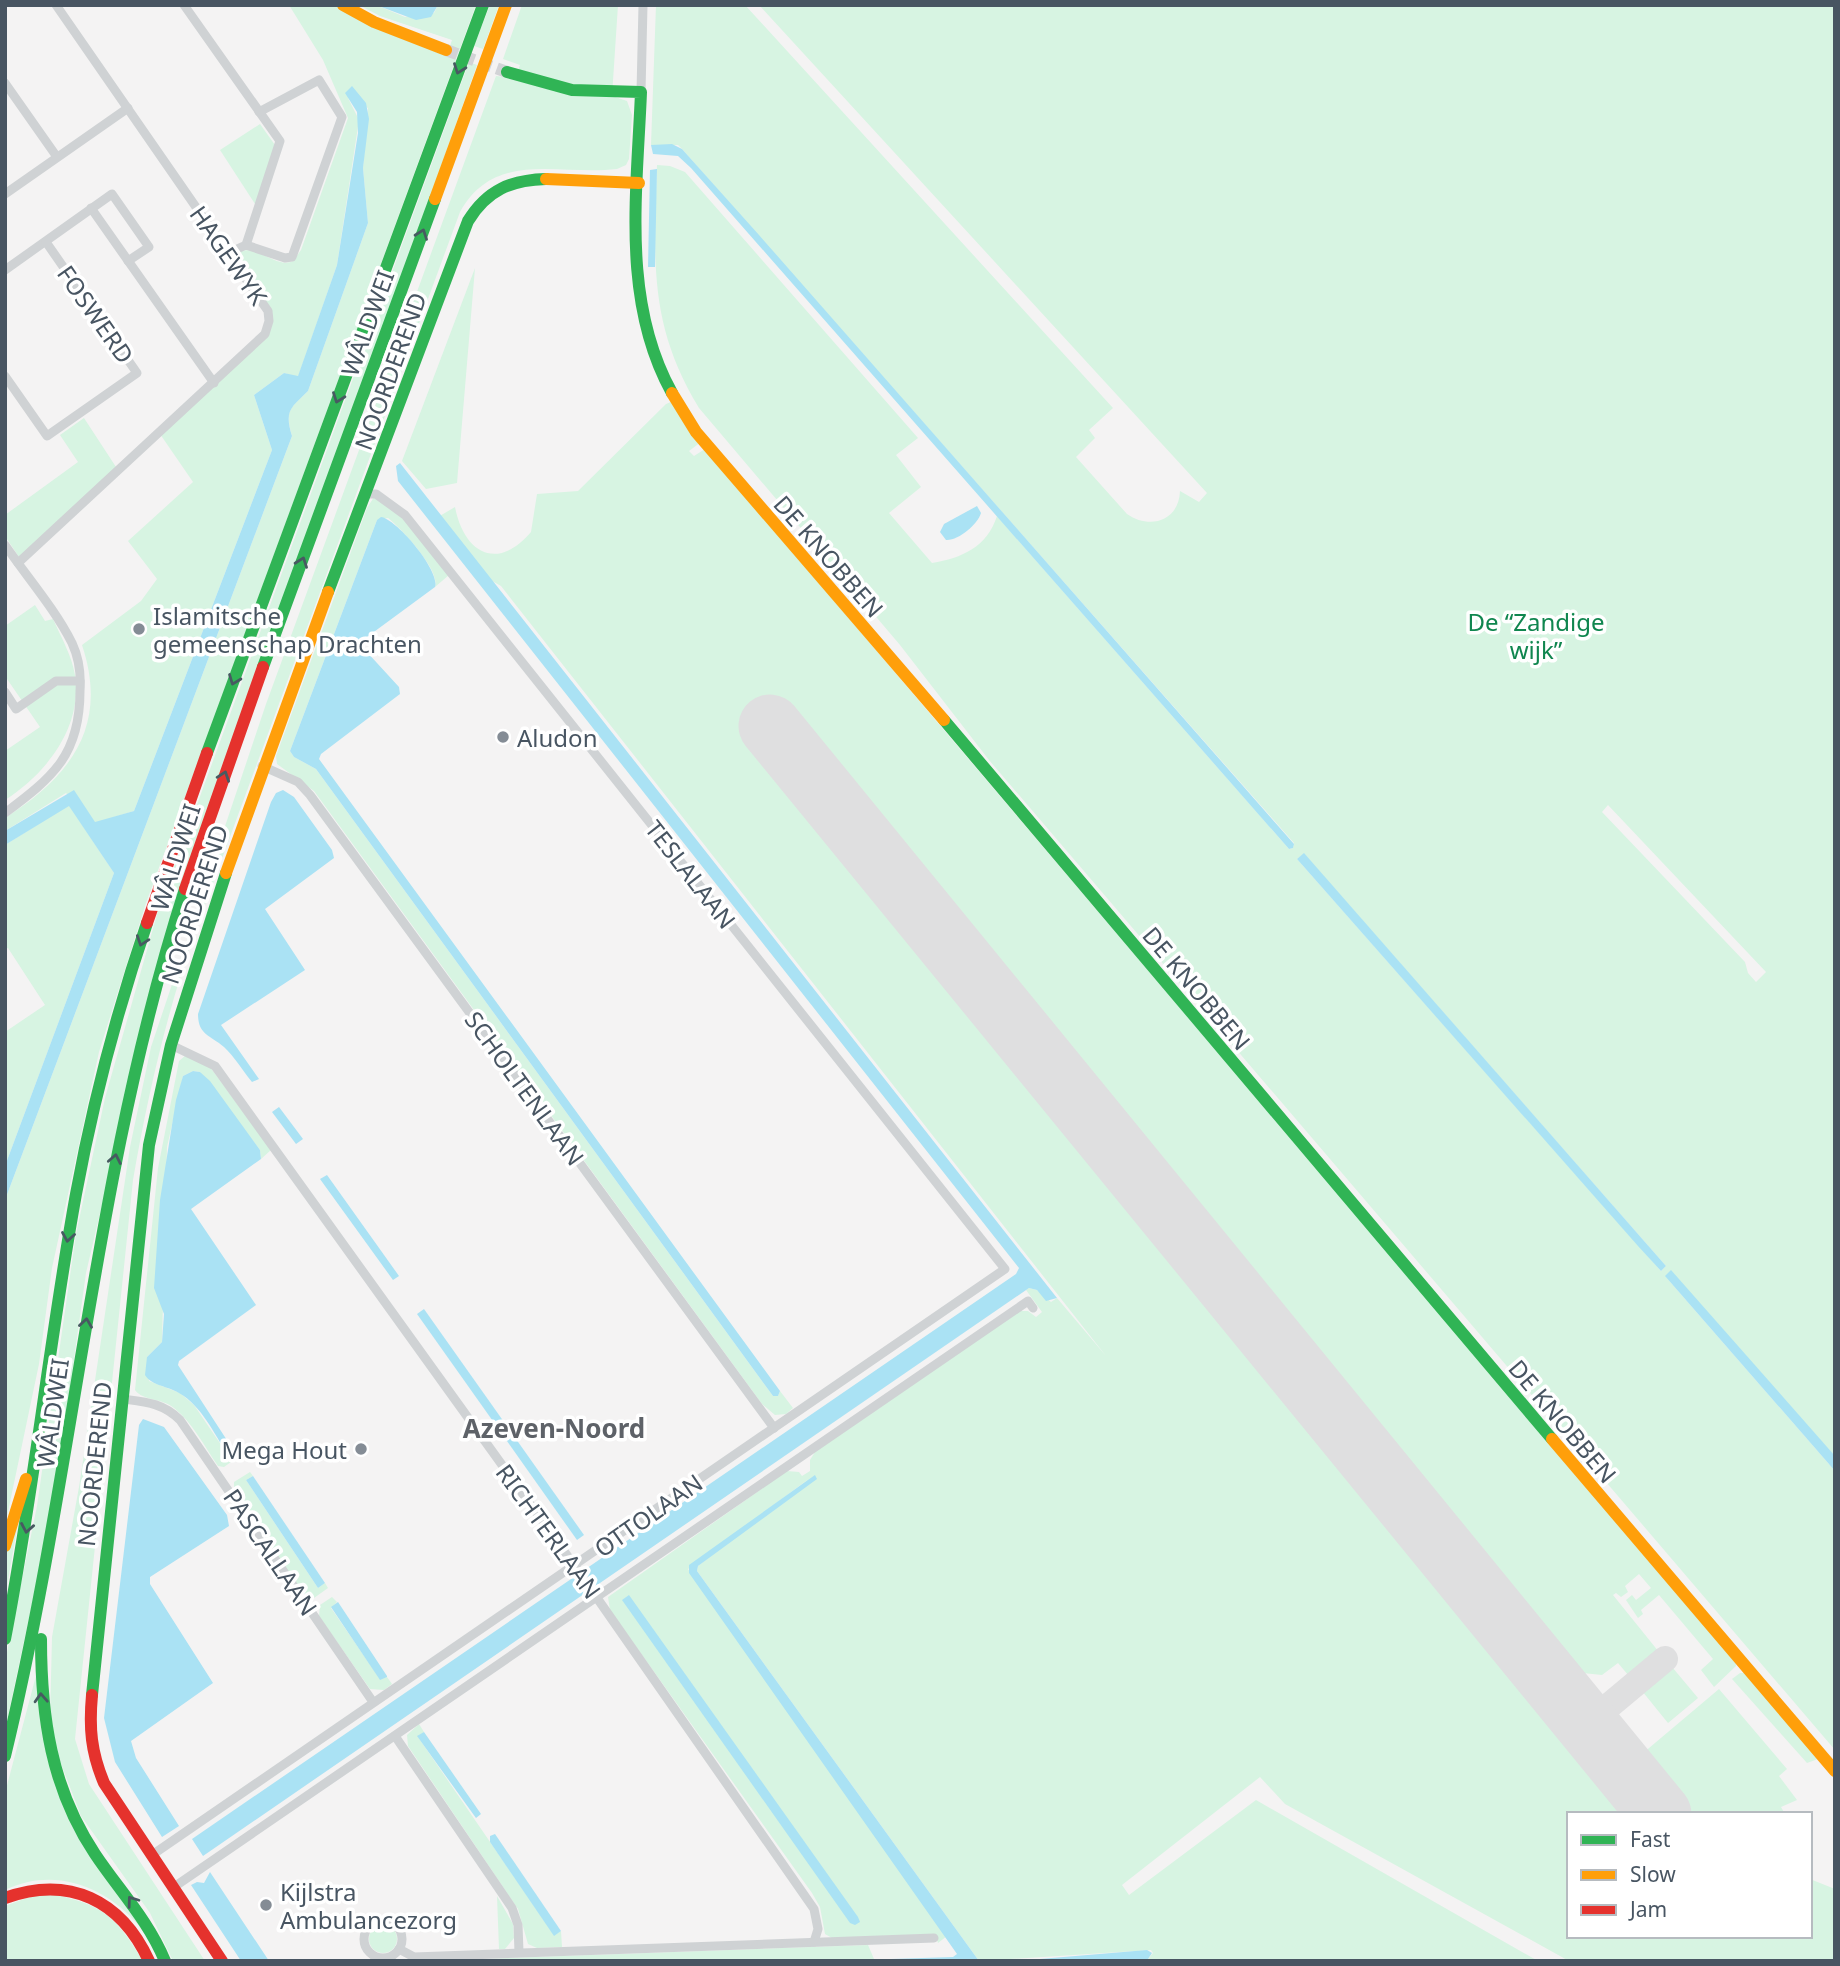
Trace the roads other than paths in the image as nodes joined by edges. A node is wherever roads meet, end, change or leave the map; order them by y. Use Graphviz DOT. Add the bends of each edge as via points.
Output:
graph roads {
  1 [pos="56,5"];
  2 [pos="184,5"];
  3 [pos="343,5"];
  4 [pos="483,5"];
  5 [pos="506,5"];
  6 [pos="643,5"];
  7 [pos="446,50"];
  8 [pos="507,72"];
  9 [pos="5,83"];
  10 [pos="641,92"];
  11 [pos="128,108"];
  12 [pos="259,112"];
  13 [pos="57,157"];
  14 [pos="639,183"];
  15 [pos="5,194"];
  16 [pos="91,208"];
  17 [pos="46,242"];
  18 [pos="246,245"];
  19 [pos="228,253"];
  20 [pos="128,261"];
  21 [pos="5,270"];
  22 [pos="5,376"];
  23 [pos="214,383"];
  24 [pos="366,494"];
  25 [pos="5,545"];
  26 [pos="18,563"];
  27 [pos="80,681"];
  28 [pos="5,692"];
  29 [pos="262,766"];
  30 [pos="5,813"];
  31 [pos="171,1045"];
  32 [pos="1005,1269"];
  33 [pos="1033,1308"];
  34 [pos="123,1399"];
  35 [pos="45,1412"];
  36 [pos="774,1428"];
  37 [pos="5,1546"];
  38 [pos="575,1567"];
  39 [pos="595,1595"];
  40 [pos="41,1608"];
  41 [pos="5,1639"];
  42 [pos="373,1702"];
  43 [pos="396,1736"];
  44 [pos="5,1756"];
  45 [pos="1835,1771"];
  46 [pos="152,1855"];
  47 [pos="174,1887"];
  48 [pos="5,1898"];
  49 [pos="934,1938"];
  50 [pos="814,1942"];
  51 [pos="400,1949"];
  52 [pos="519,1952"];
  53 [pos="149,1961"];
  54 [pos="165,1961"];
  55 [pos="222,1961"];
  1 -- 11 [label="street, HAGEWYK"];
  2 -- 12 [label="street"];
  3 -- 7 [label="main road"];
  4 -- 35 [label="main road, WÂLDWEI, one-way" via="190,796 126,987 92,1114 68,1236"];
  40 -- 5 [label="main road, WÂLDWEI, one-way" via="102,1226 162,965 233,750"];
  6 -- 10 [label="street"];
  8 -- 10 [label="main road" via="572,90"];
  9 -- 13 [label="street"];
  10 -- 14 [label="main road"];
  11 -- 13 [label="street"];
  11 -- 19 [label="street, HAGEWYK"];
  12 -- 18 [label="street" via="279,141"];
  12 -- 18 [label="street" via="319,80 342,117 292,257"];
  13 -- 15 [label="street"];
  14 -- 24 [label="main road, NOORDEREND" via="524,180 507,184 481,201 468,221"];
  14 -- 45 [label="main road, DE KNOBBEN" via="637,271 642,312 663,378 696,432"];
  16 -- 17 [label="street, FOSWERD"];
  16 -- 20 [label="street"];
  16 -- 20 [label="street, FOSWERD" via="112,194 149,247"];
  17 -- 21 [label="street, FOSWERD"];
  17 -- 22 [label="street, FOSWERD" via="137,373 47,436"];
  18 -- 19 [label="street"];
  19 -- 23 [label="street, HAGEWYK" via="268,311 269,321 265,334"];
  20 -- 23 [label="street"];
  23 -- 26 [label="street, HAGEWYK"];
  24 -- 29 [label="main road, NOORDEREND"];
  24 -- 32 [label="street, TESLALAAN" via="376,494 405,515"];
  25 -- 26 [label="street"];
  26 -- 27 [label="street" via="73,644"];
  27 -- 28 [label="street" via="56,681 16,709"];
  27 -- 30 [label="street" via="80,714 70,749 57,771"];
  29 -- 31 [label="main road, NOORDEREND"];
  29 -- 36 [label="street, SCHOLTENLAAN" via="298,782 310,795"];
  31 -- 34 [label="main road, NOORDEREND" via="144,1185"];
  31 -- 38 [label="street, RICHTERLAAN" via="215,1066"];
  32 -- 36 [label="street, OTTOLAAN"];
  33 -- 39 [label="street, OTTOLAAN" via="1028,1301 799,1464"];
  34 -- 42 [label="street, PASCALLAAN" via="151,1402 169,1409 180,1420"];
  34 -- 46 [label="main road, NOORDEREND" via="89,1729 104,1783"];
  35 -- 37 [label="main road"];
  35 -- 41 [label="main road, WÂLDWEI, one-way"];
  36 -- 38 [label="street, OTTOLAAN"];
  38 -- 39 [label="street, RICHTERLAAN"];
  38 -- 42 [label="street, OTTOLAAN"];
  39 -- 43 [label="street, OTTOLAAN"];
  39 -- 50 [label="street, RICHTERLAAN" via="814,1909 818,1929"];
  40 -- 44 [label="main road, WÂLDWEI"];
  54 -- 40 [label="main road, one-way" via="148,1924 79,1828 56,1779 43,1721"];
  42 -- 46 [label="street, OTTOLAAN"];
  43 -- 47 [label="street, OTTOLAAN"];
  43 -- 52 [label="street" via="512,1908"];
  46 -- 47 [label="main road, NOORDEREND"];
  47 -- 55 [label="main road, NOORDEREND"];
  48 -- 53 [label="main road" via="51,1888 89,1896 123,1918"];
  49 -- 50 [label="street"];
  50 -- 52 [label="street"];
  51 -- 51 [label="street" via="400,1930 390,1921 377,1921 367,1929 365,1942 371,1953 383,1958"];
  51 -- 52 [label="street" via="414,1957"];
}
